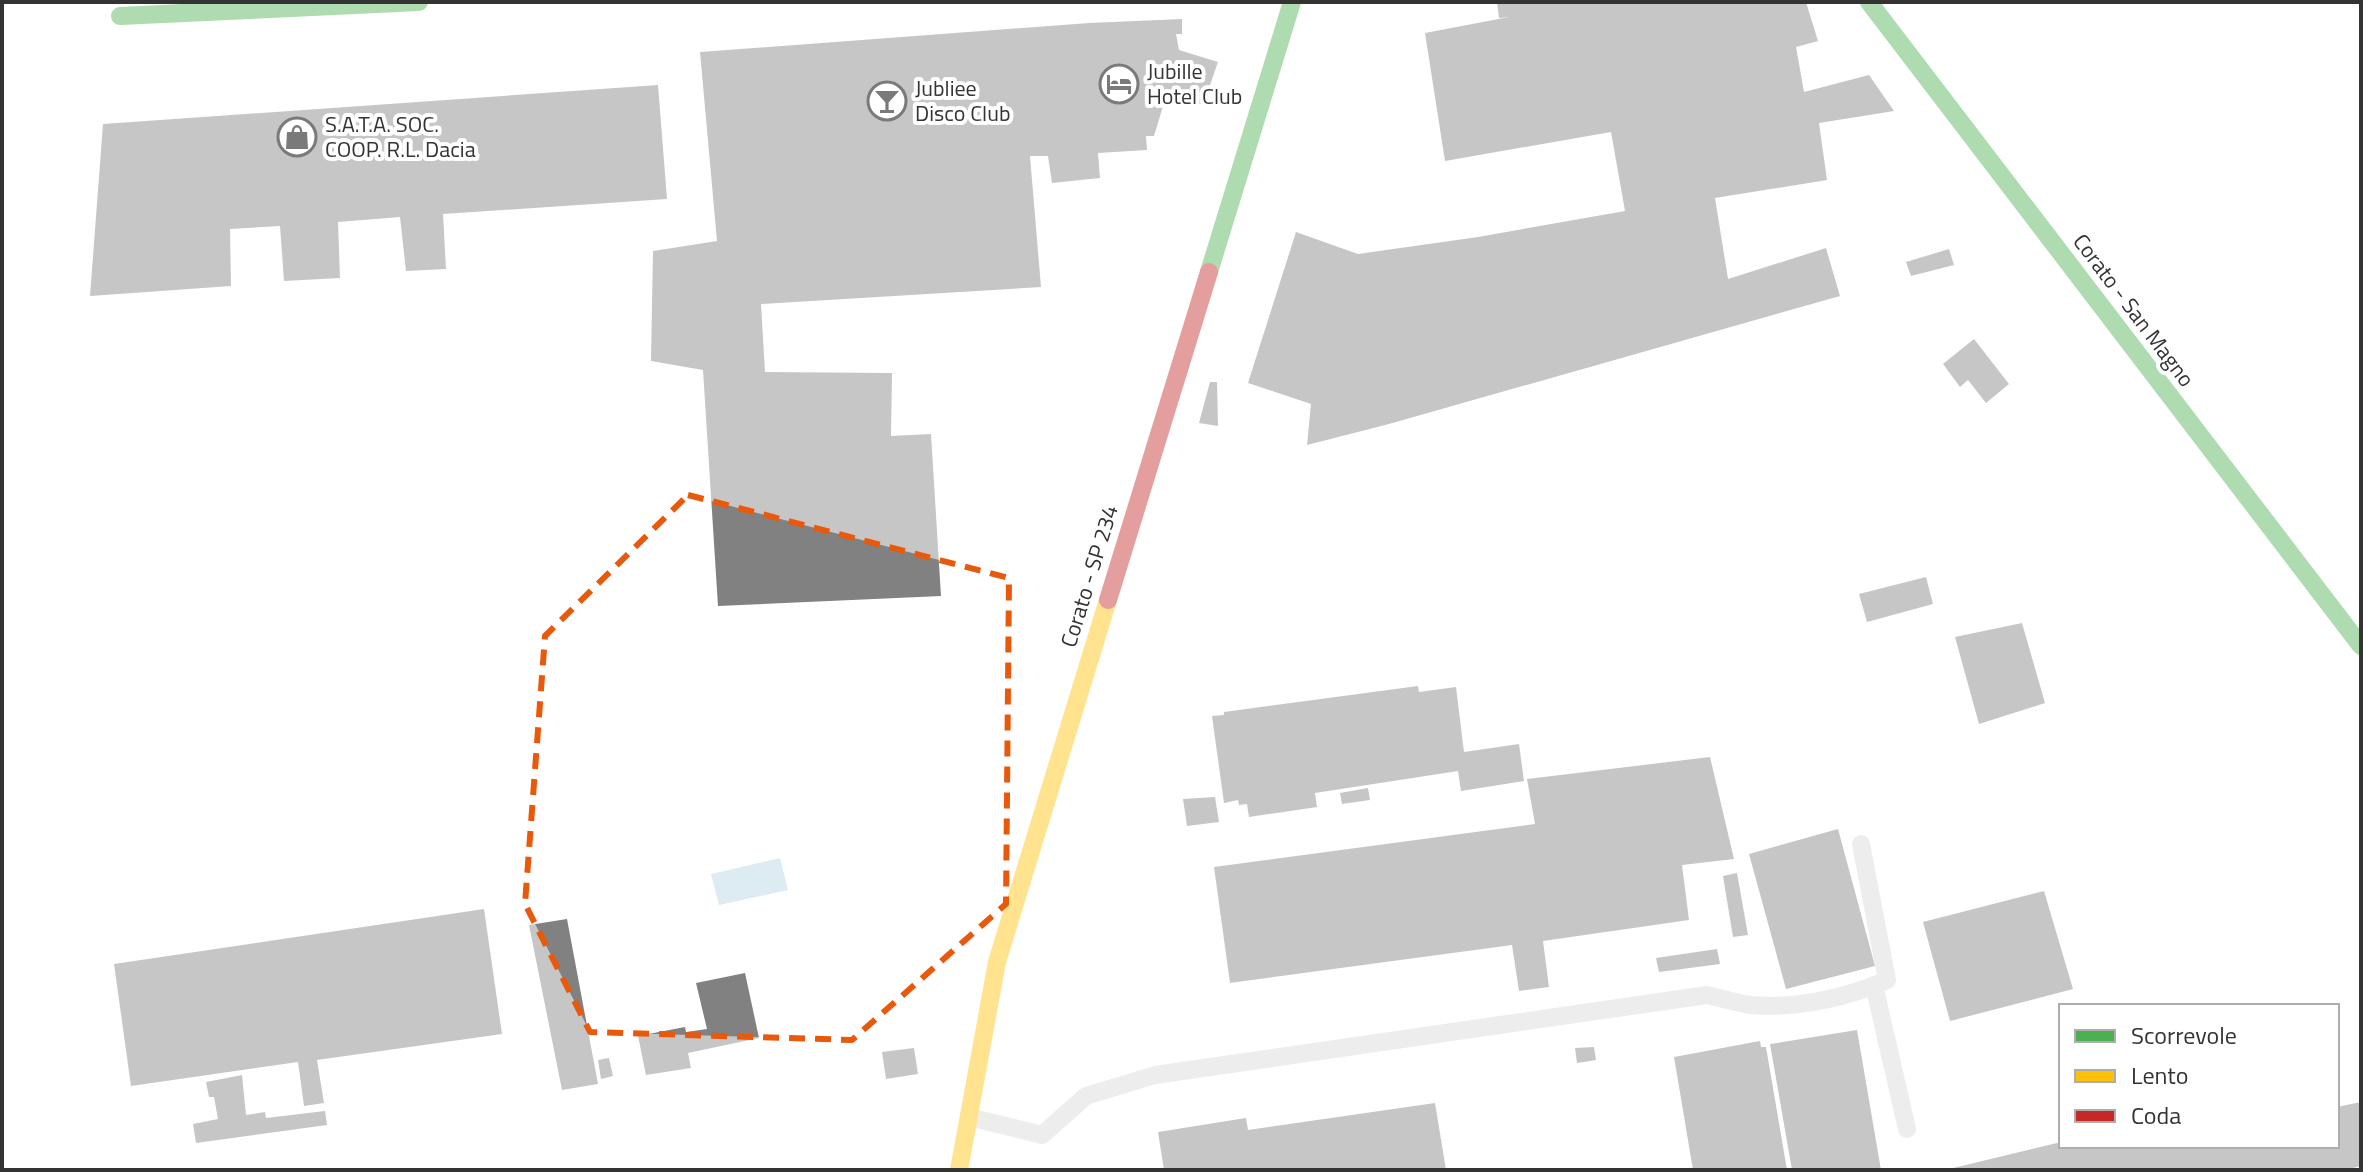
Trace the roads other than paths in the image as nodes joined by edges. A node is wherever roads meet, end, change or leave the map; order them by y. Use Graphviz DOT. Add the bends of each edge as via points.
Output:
graph roads {
  1 [pos="419,2"];
  2 [pos="1292,2"];
  3 [pos="1869,2"];
  4 [pos="120,16"];
  5 [pos="2361,646"];
  6 [pos="1861,844"];
  7 [pos="1874,985"];
  8 [pos="969,1117"];
  9 [pos="1907,1129"];
  10 [pos="959,1170"];
  1 -- 4 [label="main road"];
  2 -- 8 [label="main road, Corato - SP 234" via="997,962"];
  3 -- 5 [label="main road, Corato - San Magno"];
  6 -- 7 [label="lane" via="1887,980"];
  7 -- 8 [label="lane" via="1806,1004 1750,1005 1707,995 1155,1075 1086,1096 1042,1135"];
  7 -- 9 [label="lane"];
  8 -- 10 [label="main road, Corato - SP 234"];
}
